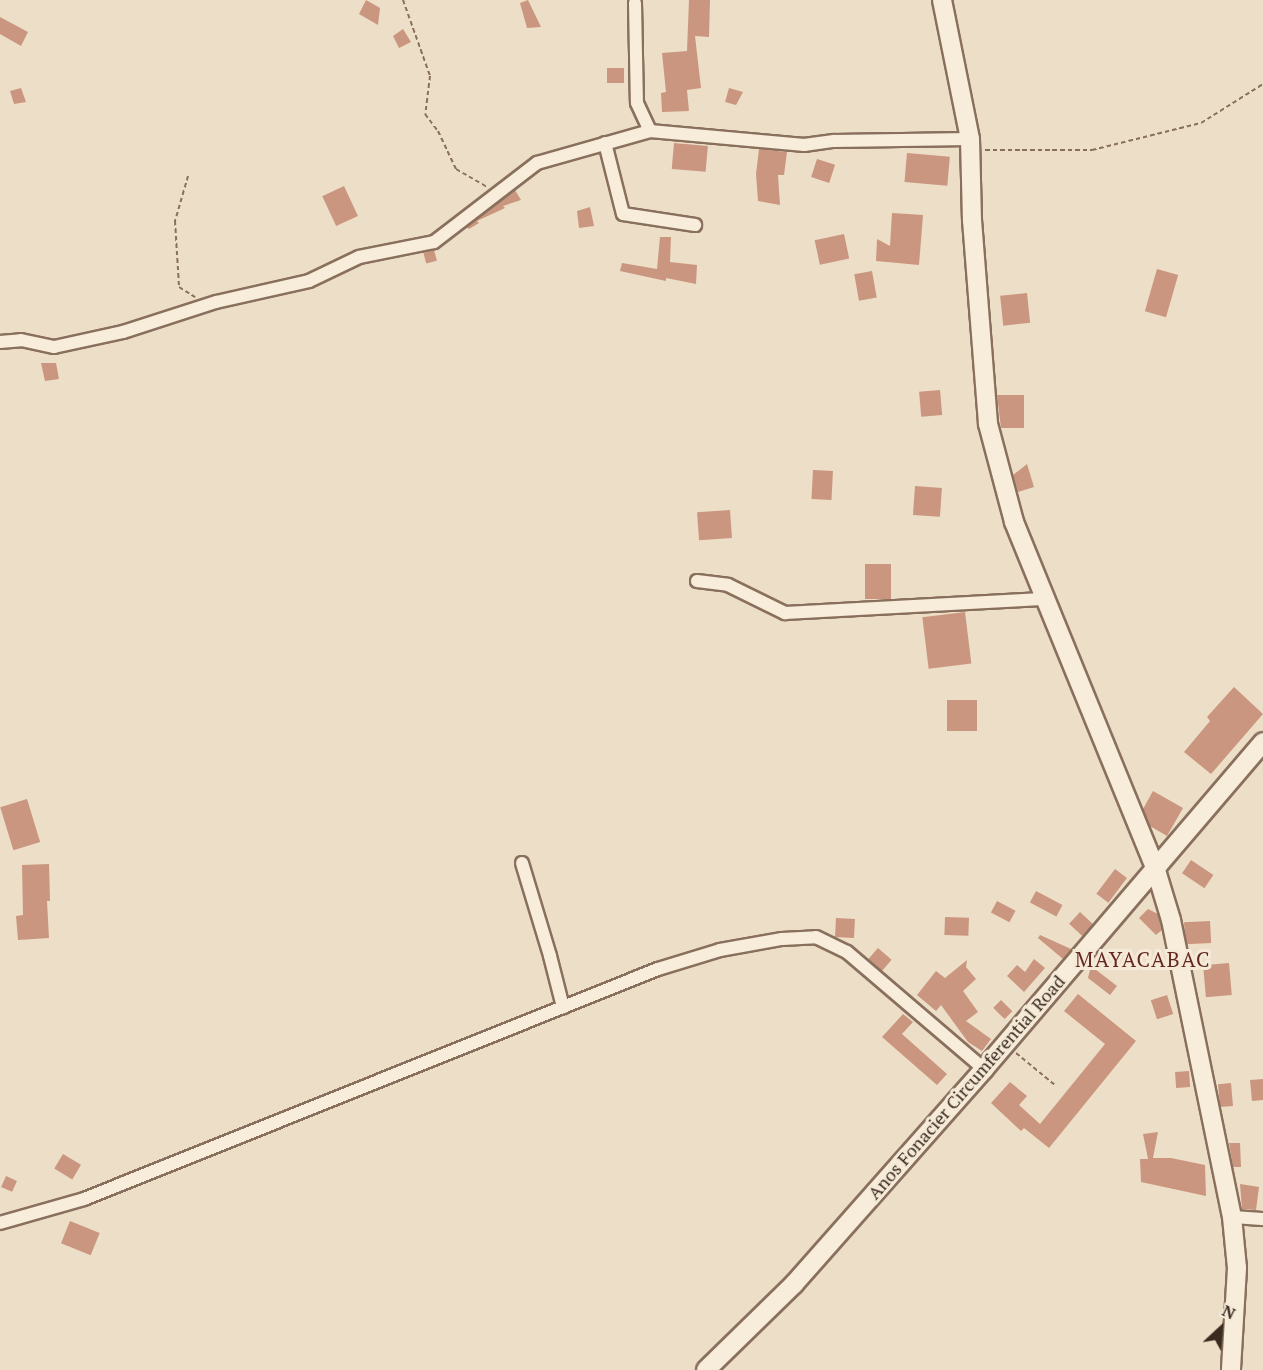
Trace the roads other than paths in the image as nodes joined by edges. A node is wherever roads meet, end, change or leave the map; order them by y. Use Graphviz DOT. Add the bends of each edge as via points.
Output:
graph roads {
  1 [pos="942,0"];
  2 [pos="635,3"];
  3 [pos="650,131"];
  4 [pos="605,143"];
  5 [pos="970,144"];
  6 [pos="695,225"];
  7 [pos="0,342"];
  8 [pos="696,581"];
  9 [pos="1047,599"];
  10 [pos="1263,742"];
  11 [pos="522,863"];
  12 [pos="1155,867"];
  13 [pos="563,1007"];
  14 [pos="984,1069"];
  15 [pos="1232,1217"];
  16 [pos="1263,1219"];
  17 [pos="0,1223"];
  18 [pos="706,1370"];
  19 [pos="1231,1370"];
  1 -- 5 [label="street"];
  2 -- 3 [label="street" via="637,103"];
  3 -- 4 [label="street"];
  3 -- 5 [label="street" via="804,145 834,141"];
  4 -- 6 [label="street" via="623,213"];
  4 -- 7 [label="street" via="537,163 434,242 359,257 309,281 207,305 123,332 54,347 21,340"];
  5 -- 9 [label="street" via="988,424 1014,522"];
  8 -- 9 [label="street" via="728,585 785,613"];
  9 -- 12 [label="street"];
  10 -- 12 [label="street, Anos Fonacier Circumferential Road"];
  11 -- 13 [label="street"];
  12 -- 14 [label="street, Anos Fonacier Circumferential Road"];
  12 -- 15 [label="street" via="1171,920"];
  13 -- 14 [label="street" via="658,969 720,950 816,937 848,952"];
  13 -- 17 [label="street" via="84,1199"];
  14 -- 18 [label="street, Anos Fonacier Circumferential Road" via="794,1284"];
  15 -- 16 [label="street"];
  15 -- 19 [label="street" via="1237,1268"];
}
